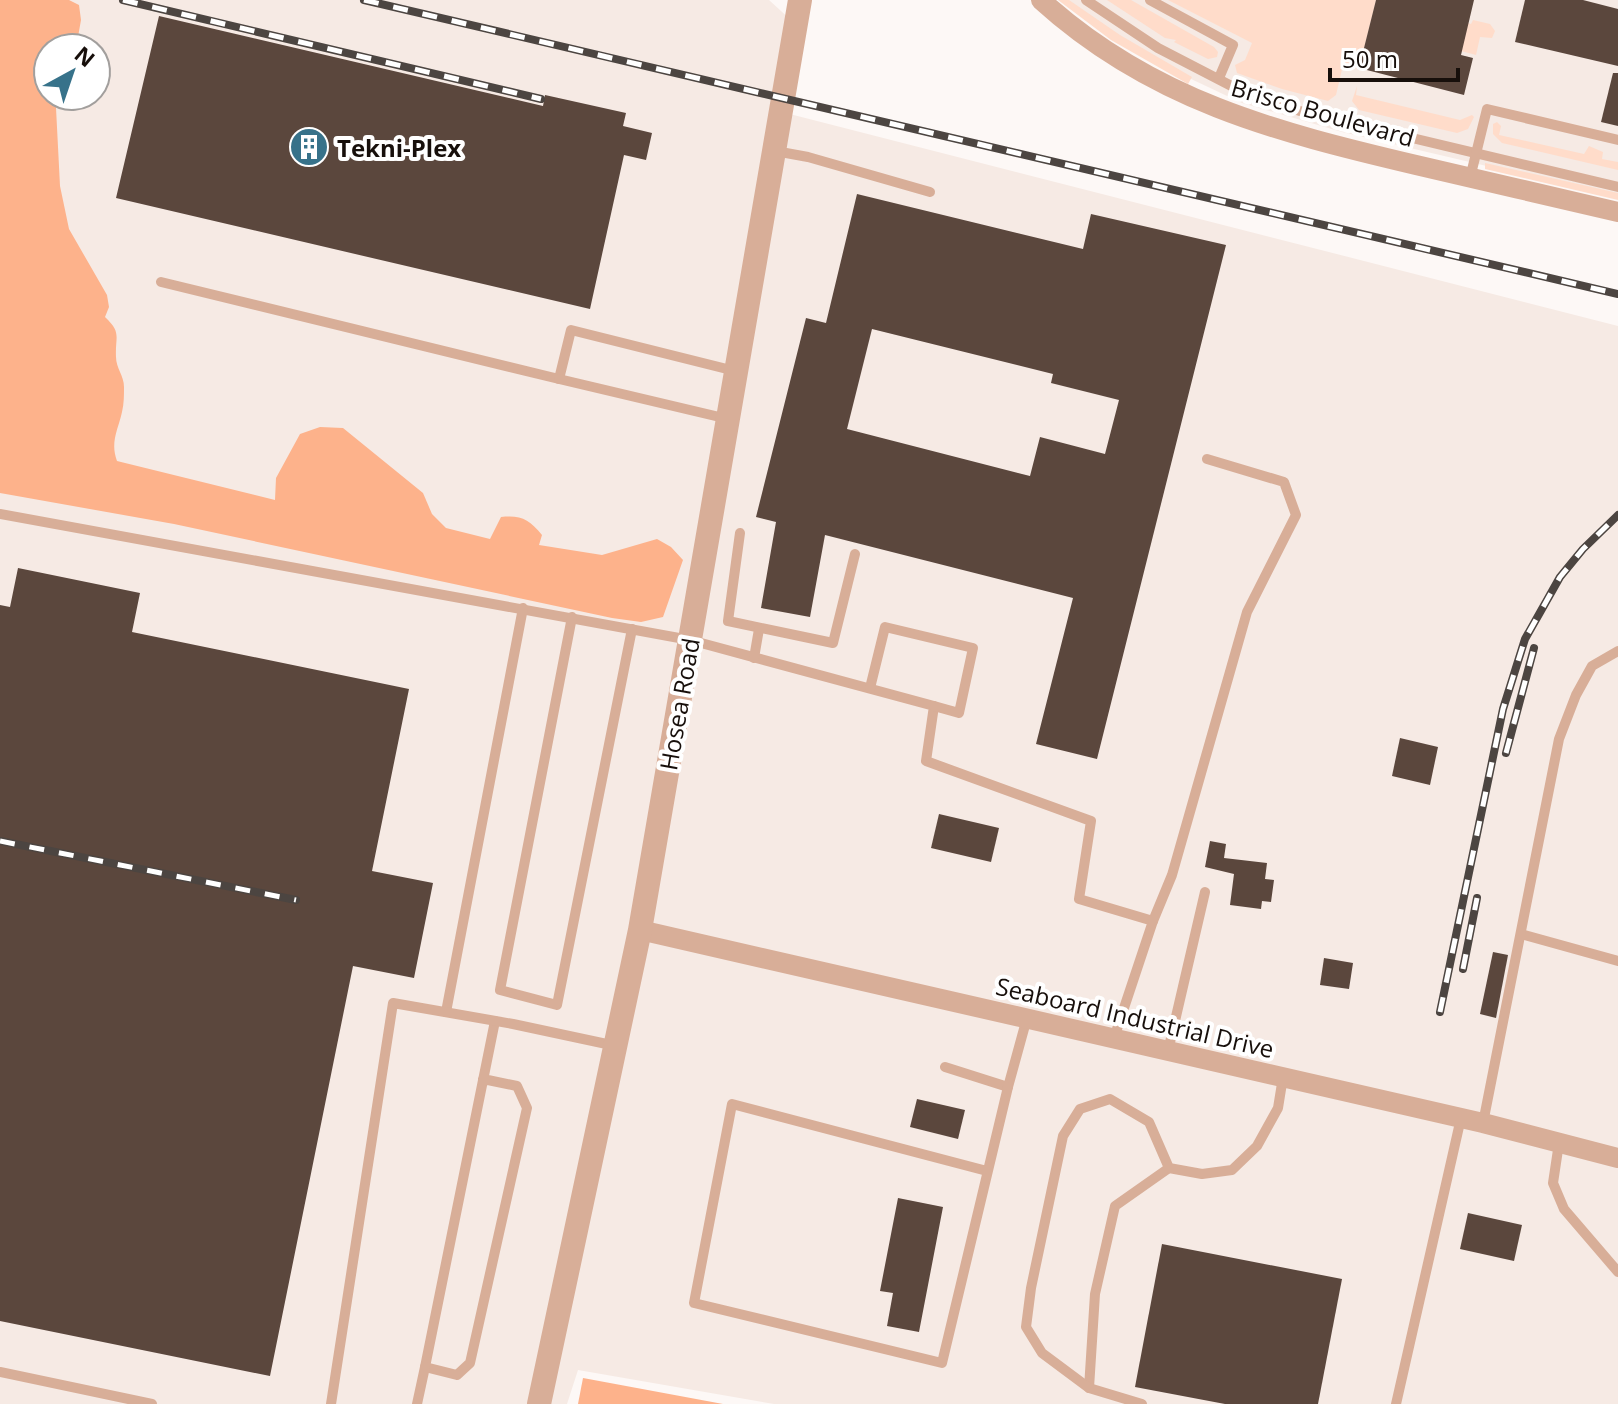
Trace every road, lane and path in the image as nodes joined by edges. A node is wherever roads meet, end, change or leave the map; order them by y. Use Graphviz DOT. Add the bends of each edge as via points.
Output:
graph roads {
  1 [pos="800,0"];
  2 [pos="1041,0"];
  3 [pos="1086,0"];
  4 [pos="1150,0"];
  5 [pos="1219,78"];
  6 [pos="1618,140"];
  7 [pos="775,151"];
  8 [pos="1475,153"];
  9 [pos="1470,178"];
  10 [pos="1618,187"];
  11 [pos="930,192"];
  12 [pos="1618,212"];
  13 [pos="161,282"];
  14 [pos="737,371"];
  15 [pos="559,379"];
  16 [pos="728,419"];
  17 [pos="1207,459"];
  18 [pos="0,514"];
  19 [pos="740,533"];
  20 [pos="855,554"];
  21 [pos="523,608"];
  22 [pos="572,617"];
  23 [pos="632,629"];
  24 [pos="759,629"];
  25 [pos="690,640"];
  26 [pos="1618,651"];
  27 [pos="754,658"];
  28 [pos="870,688"];
  29 [pos="934,706"];
  30 [pos="1205,892"];
  31 [pos="1153,921"];
  32 [pos="640,930"];
  33 [pos="1521,934"];
  34 [pos="1618,961"];
  35 [pos="446,1012"];
  36 [pos="1027,1018"];
  37 [pos="495,1021"];
  38 [pos="1114,1038"];
  39 [pos="616,1046"];
  40 [pos="1168,1051"];
  41 [pos="945,1067"];
  42 [pos="1283,1077"];
  43 [pos="483,1079"];
  44 [pos="1008,1087"];
  45 [pos="1461,1118"];
  46 [pos="1483,1123"];
  47 [pos="1559,1143"];
  48 [pos="1618,1158"];
  49 [pos="1169,1168"];
  50 [pos="987,1171"];
  51 [pos="1618,1272"];
  52 [pos="425,1367"];
  53 [pos="0,1372"];
  54 [pos="1089,1388"];
  55 [pos="152,1404"];
  56 [pos="331,1404"];
  57 [pos="417,1404"];
  58 [pos="539,1404"];
  59 [pos="1142,1404"];
  60 [pos="1396,1404"];
  1 -- 7 [label="street, Hosea Road"];
  2 -- 9 [label="street, Brisco Boulevard" via="1105,50 1221,111 1301,137"];
  3 -- 5 [label="lane" via="1158,48"];
  4 -- 5 [label="lane" via="1233,45"];
  5 -- 8 [label="lane" via="1245,93 1303,112"];
  6 -- 8 [label="lane" via="1487,109"];
  7 -- 11 [label="lane"];
  7 -- 14 [label="street, Hosea Road"];
  8 -- 9 [label="lane"];
  8 -- 10 [label="lane"];
  9 -- 12 [label="street, Brisco Boulevard"];
  13 -- 15 [label="lane"];
  14 -- 15 [label="lane" via="571,330"];
  14 -- 16 [label="street, Hosea Road"];
  15 -- 16 [label="lane"];
  16 -- 25 [label="street, Hosea Road"];
  17 -- 31 [label="lane" via="1284,482 1296,515 1247,612 1172,875"];
  18 -- 21 [label="lane"];
  19 -- 24 [label="lane" via="728,621"];
  20 -- 24 [label="lane" via="833,643"];
  21 -- 22 [label="lane"];
  21 -- 35 [label="lane"];
  22 -- 23 [label="lane"];
  22 -- 23 [label="lane" via="500,990 557,1005"];
  23 -- 25 [label="lane"];
  24 -- 27 [label="lane"];
  25 -- 27 [label="lane"];
  25 -- 32 [label="street, Hosea Road"];
  26 -- 33 [label="lane" via="1592,666 1559,739"];
  27 -- 28 [label="lane"];
  28 -- 29 [label="lane"];
  28 -- 29 [label="lane" via="885,627 973,648 959,713"];
  29 -- 31 [label="lane" via="926,761 1091,821 1079,899"];
  30 -- 40 [label="lane"];
  31 -- 38 [label="lane"];
  32 -- 36 [label="street, Seaboard Industrial Drive"];
  32 -- 39 [label="street, Hosea Road"];
  33 -- 34 [label="lane"];
  33 -- 46 [label="lane"];
  35 -- 37 [label="lane"];
  35 -- 56 [label="lane" via="393,1003"];
  36 -- 38 [label="street, Seaboard Industrial Drive"];
  36 -- 44 [label="lane"];
  37 -- 39 [label="lane"];
  37 -- 43 [label="lane"];
  38 -- 40 [label="street, Seaboard Industrial Drive"];
  39 -- 58 [label="street, Hosea Road"];
  40 -- 42 [label="street, Seaboard Industrial Drive"];
  41 -- 44 [label="lane"];
  42 -- 45 [label="street, Seaboard Industrial Drive"];
  42 -- 49 [label="lane" via="1278,1108 1257,1146 1232,1170 1202,1174"];
  43 -- 52 [label="lane"];
  43 -- 52 [label="lane" via="517,1086 527,1108 470,1363 457,1375"];
  44 -- 50 [label="lane"];
  45 -- 46 [label="street, Seaboard Industrial Drive"];
  45 -- 60 [label="lane"];
  46 -- 47 [label="street, Seaboard Industrial Drive"];
  47 -- 48 [label="street, Seaboard Industrial Drive"];
  47 -- 51 [label="lane" via="1553,1183 1564,1209"];
  49 -- 54 [label="lane" via="1115,1206 1095,1294"];
  49 -- 54 [label="lane" via="1149,1122 1110,1099 1080,1109 1063,1136 1026,1327 1042,1353"];
  50 -- 50 [label="lane" via="942,1363 694,1303 732,1104"];
  52 -- 57 [label="lane"];
  53 -- 55 [label="lane"];
  54 -- 59 [label="lane"];
}
